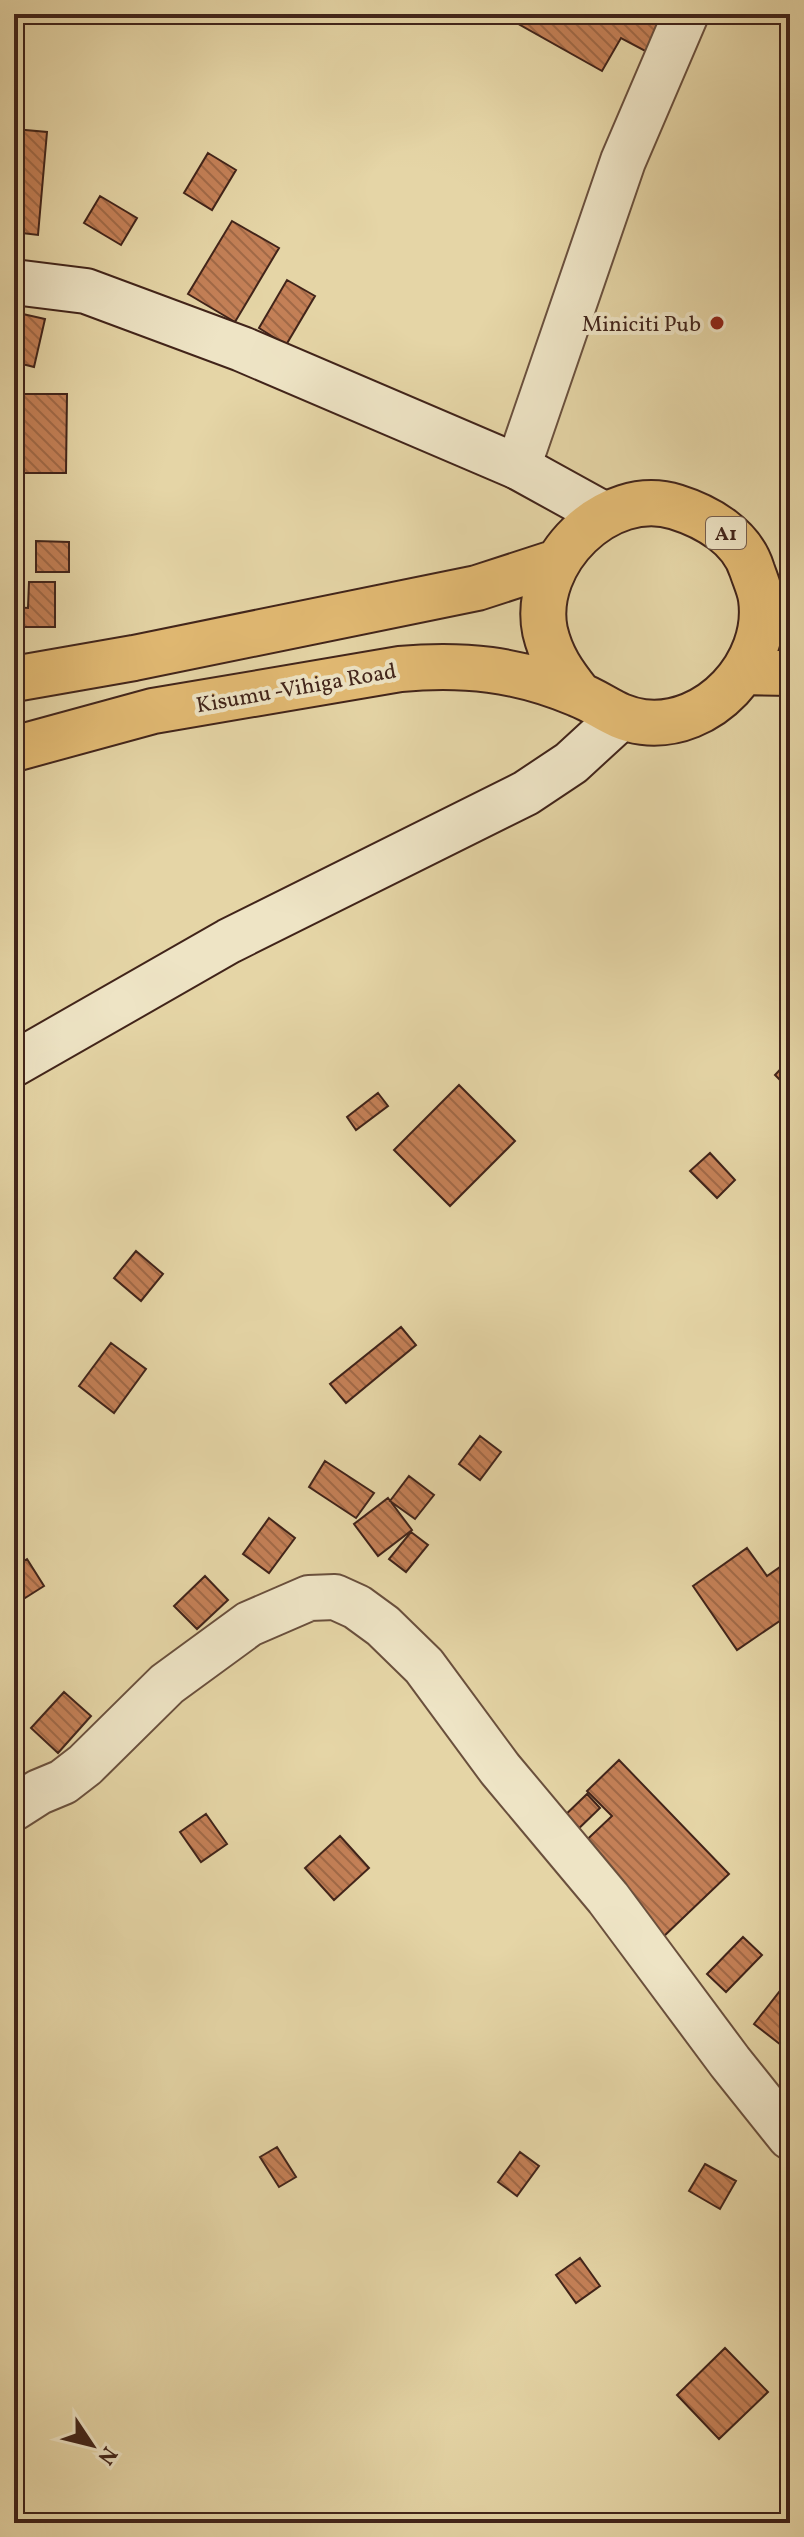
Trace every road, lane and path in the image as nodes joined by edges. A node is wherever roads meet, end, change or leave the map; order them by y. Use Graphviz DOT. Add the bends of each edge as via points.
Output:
graph roads {
  1 [pos="686,14"];
  2 [pos="14,282"];
  3 [pos="518,467"];
  4 [pos="605,515"];
  5 [pos="557,562"];
  6 [pos="750,564"];
  7 [pos="790,581"];
  8 [pos="744,672"];
  9 [pos="790,673"];
  10 [pos="14,679"];
  11 [pos="579,694"];
  12 [pos="620,718"];
  13 [pos="14,749"];
  14 [pos="14,1064"];
  15 [pos="14,1808"];
  16 [pos="787,2125"];
  1 -- 3 [label="street" via="623,161"];
  2 -- 3 [label="street" via="86,291 168,320"];
  3 -- 4 [label="street"];
  4 -- 5 [label="highway, A1" via="577,535"];
  4 -- 6 [label="highway, A1" via="637,505 671,505 703,516 731,536"];
  5 -- 10 [label="highway" via="477,588"];
  5 -- 11 [label="highway, A1" via="545,595 544,628 556,664"];
  6 -- 7 [label="highway, A1"];
  6 -- 8 [label="highway, A1" via="761,600 759,638"];
  8 -- 9 [label="highway"];
  8 -- 12 [label="highway, A1" via="718,700 685,718"];
  11 -- 12 [label="highway, A1"];
  11 -- 13 [label="highway, Kisumu -Vihiga Road / A1" via="483,667 424,666 153,711"];
  12 -- 14 [label="street" via="571,763 526,793 229,941"];
  15 -- 16 [label="street" via="85,1765 167,1684 249,1624 309,1598 335,1597 383,1626 424,1666 730,2062"];
}
